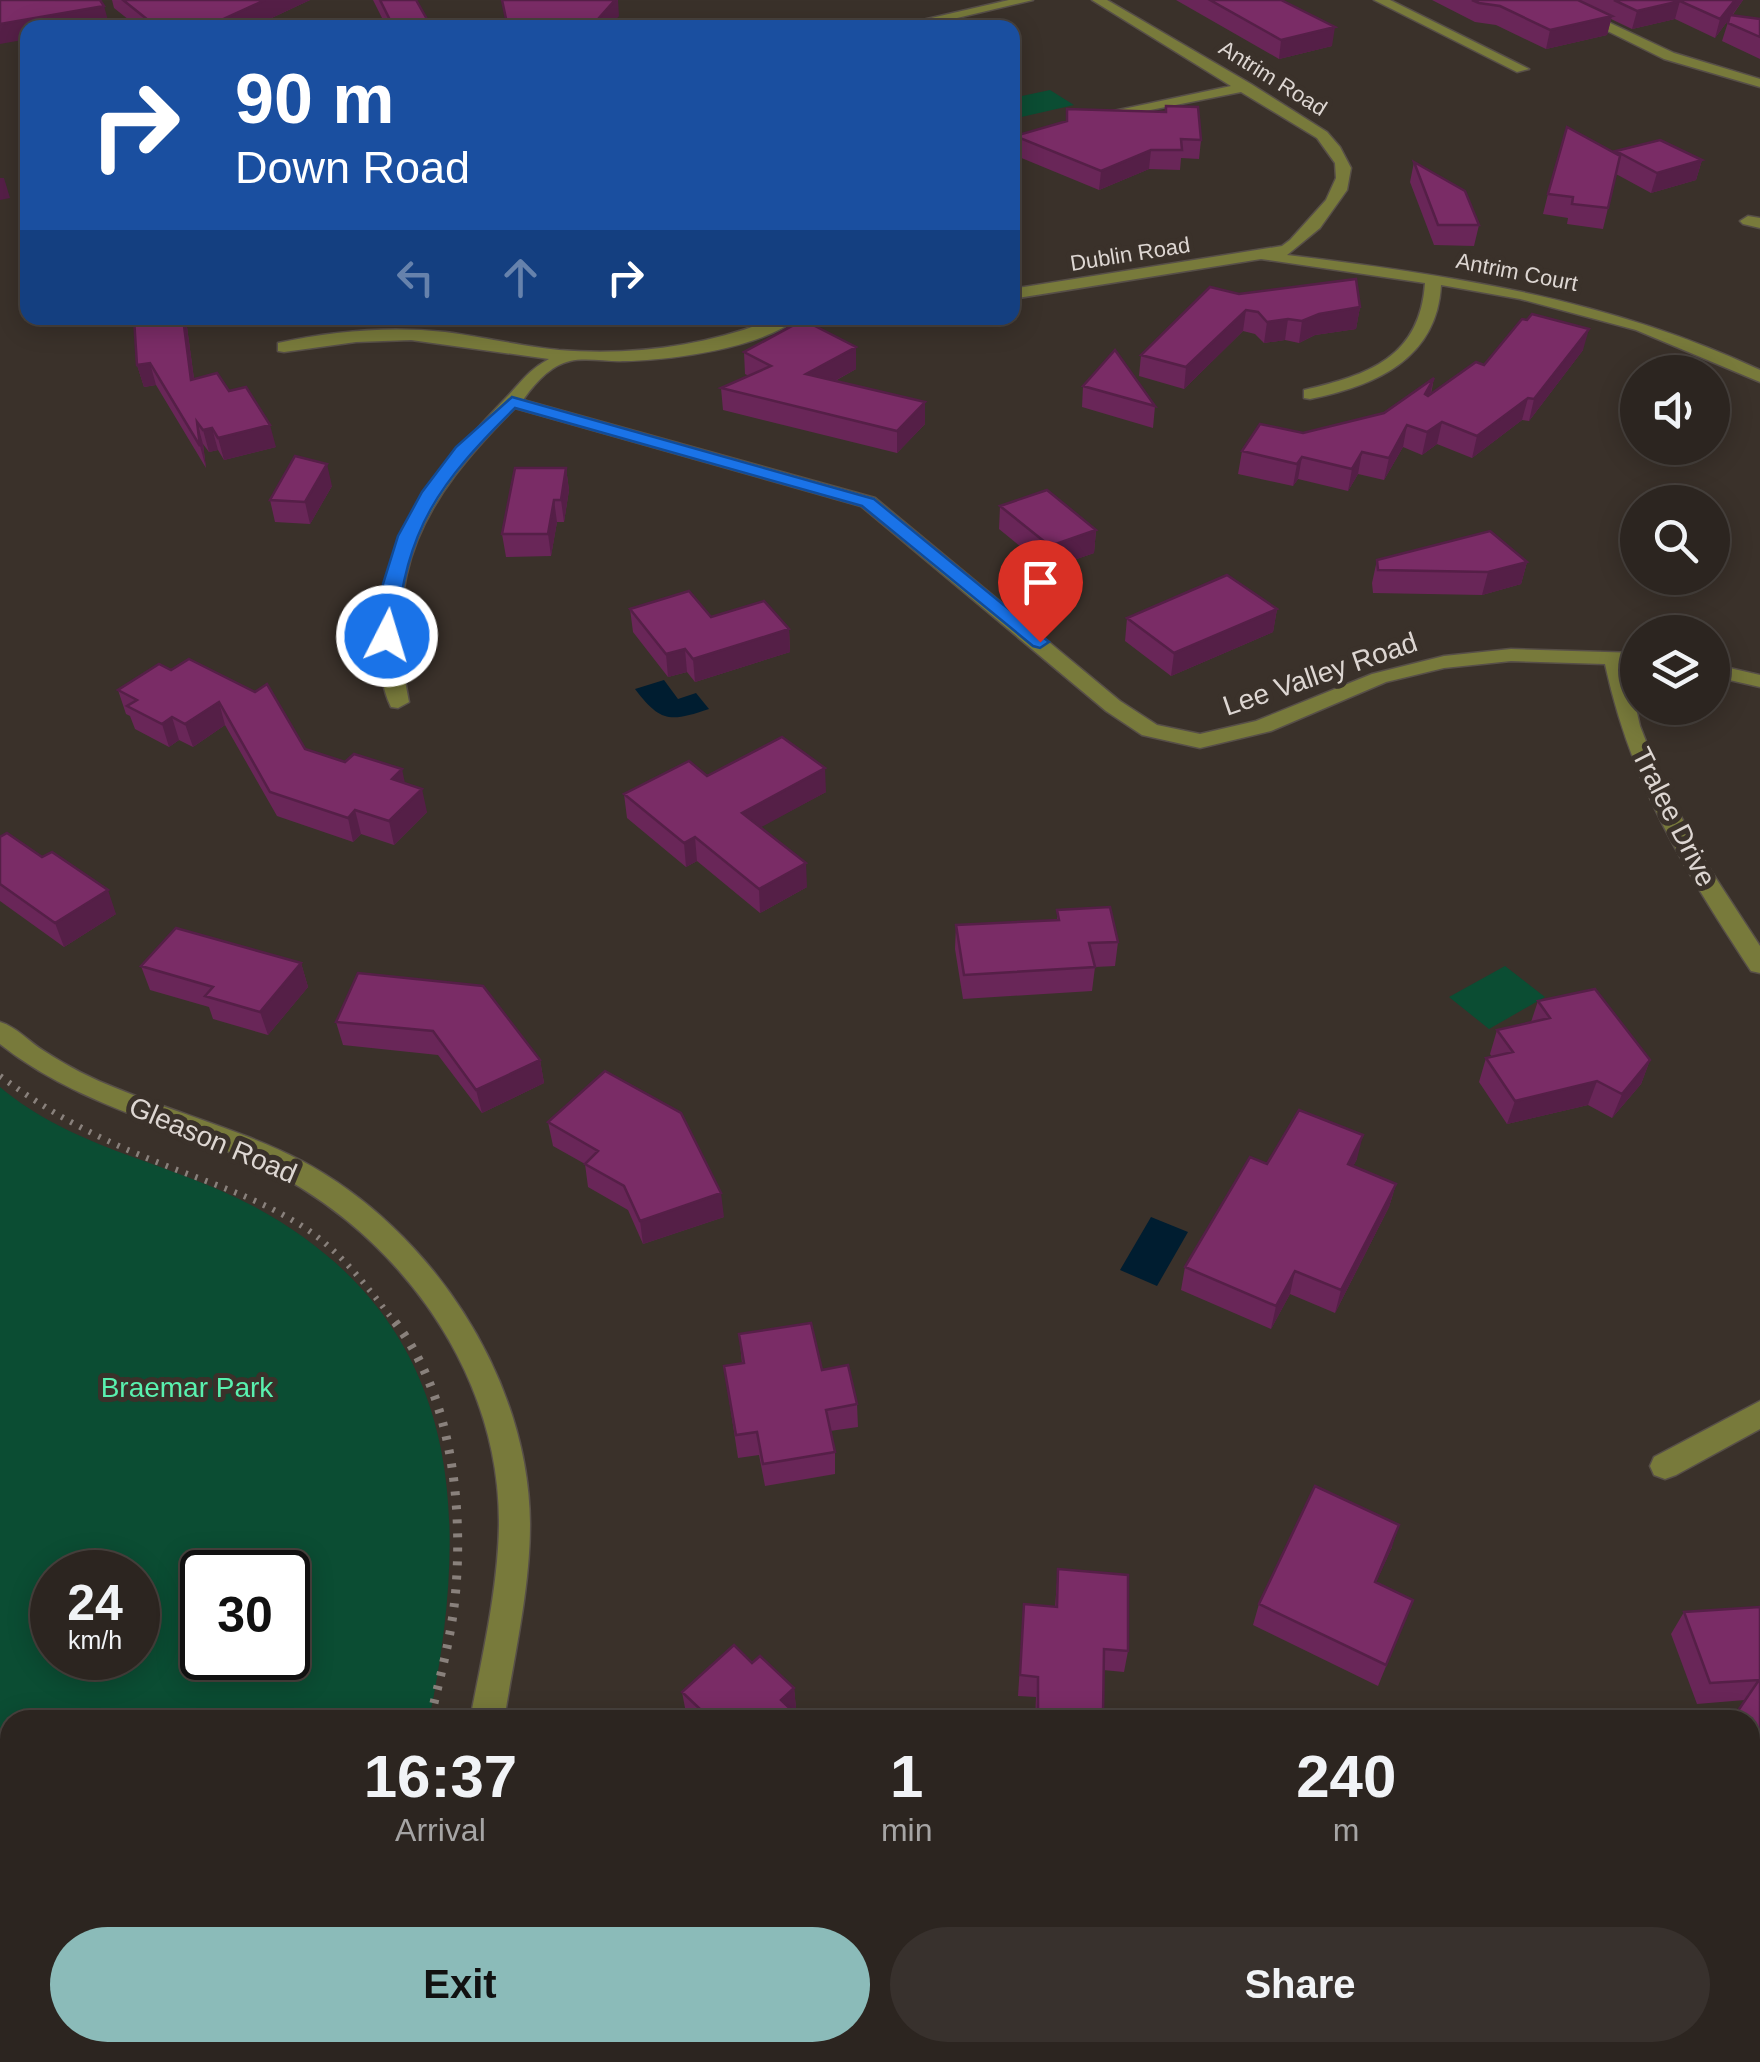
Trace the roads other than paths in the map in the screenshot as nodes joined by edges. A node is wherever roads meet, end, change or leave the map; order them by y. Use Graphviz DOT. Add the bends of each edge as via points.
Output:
graph roads {
  1 [pos="1027,0"];
  2 [pos="1098,0"];
  3 [pos="1380,0"];
  4 [pos="1551,0"];
  5 [pos="932,20"];
  6 [pos="1522,70"];
  7 [pos="1760,83"];
  8 [pos="1246,87"];
  9 [pos="1088,120"];
  10 [pos="1254,256"];
  11 [pos="1433,278"];
  12 [pos="1020,293"];
  13 [pos="769,325"];
  14 [pos="284,347"];
  15 [pos="566,356"];
  16 [pos="1760,377"];
  17 [pos="1310,394"];
  18 [pos="512,402"];
  19 [pos="1614,657"];
  20 [pos="1620,658"];
  21 [pos="1730,674"];
  22 [pos="1760,681"];
  23 [pos="398,702"];
  24 [pos="1760,965"];
  25 [pos="0,1032"];
  26 [pos="1760,1414"];
  27 [pos="1665,1466"];
  28 [pos="489,1710"];
  1 -- 5 [label="street"];
  2 -- 8 [label="street, Antrim Road"];
  3 -- 6 [label="street"];
  4 -- 7 [label="street" via="1668,56"];
  8 -- 9 [label="street"];
  8 -- 10 [label="street, Antrim Road" via="1322,135 1345,170 1342,188 1302,237 1287,250"];
  10 -- 11 [label="street, Antrim Court"];
  10 -- 12 [label="street, Dublin Road"];
  11 -- 16 [label="street, Antrim Court" via="1604,313"];
  11 -- 17 [label="street" via="1434,302 1411,348 1365,380"];
  13 -- 15 [label="street" via="672,352"];
  14 -- 15 [label="street" via="331,338 430,336"];
  15 -- 18 [label="street" via="532,376"];
  18 -- 19 [label="street, Lee Valley Road" via="868,502 1150,730 1200,741 1263,726 1379,678 1444,662 1511,654"];
  18 -- 23 [label="street" via="462,450 406,536 387,636"];
  19 -- 20 [label="street, Lee Valley Road"];
  19 -- 24 [label="street, Tralee Drive" via="1636,745 1665,812"];
  21 -- 22 [label="street"];
  25 -- 28 [label="street, Gleason Road" via="97,1091 293,1169 360,1214 427,1281 466,1338 490,1392 506,1454 514,1520"];
  26 -- 27 [label="street"];
}
